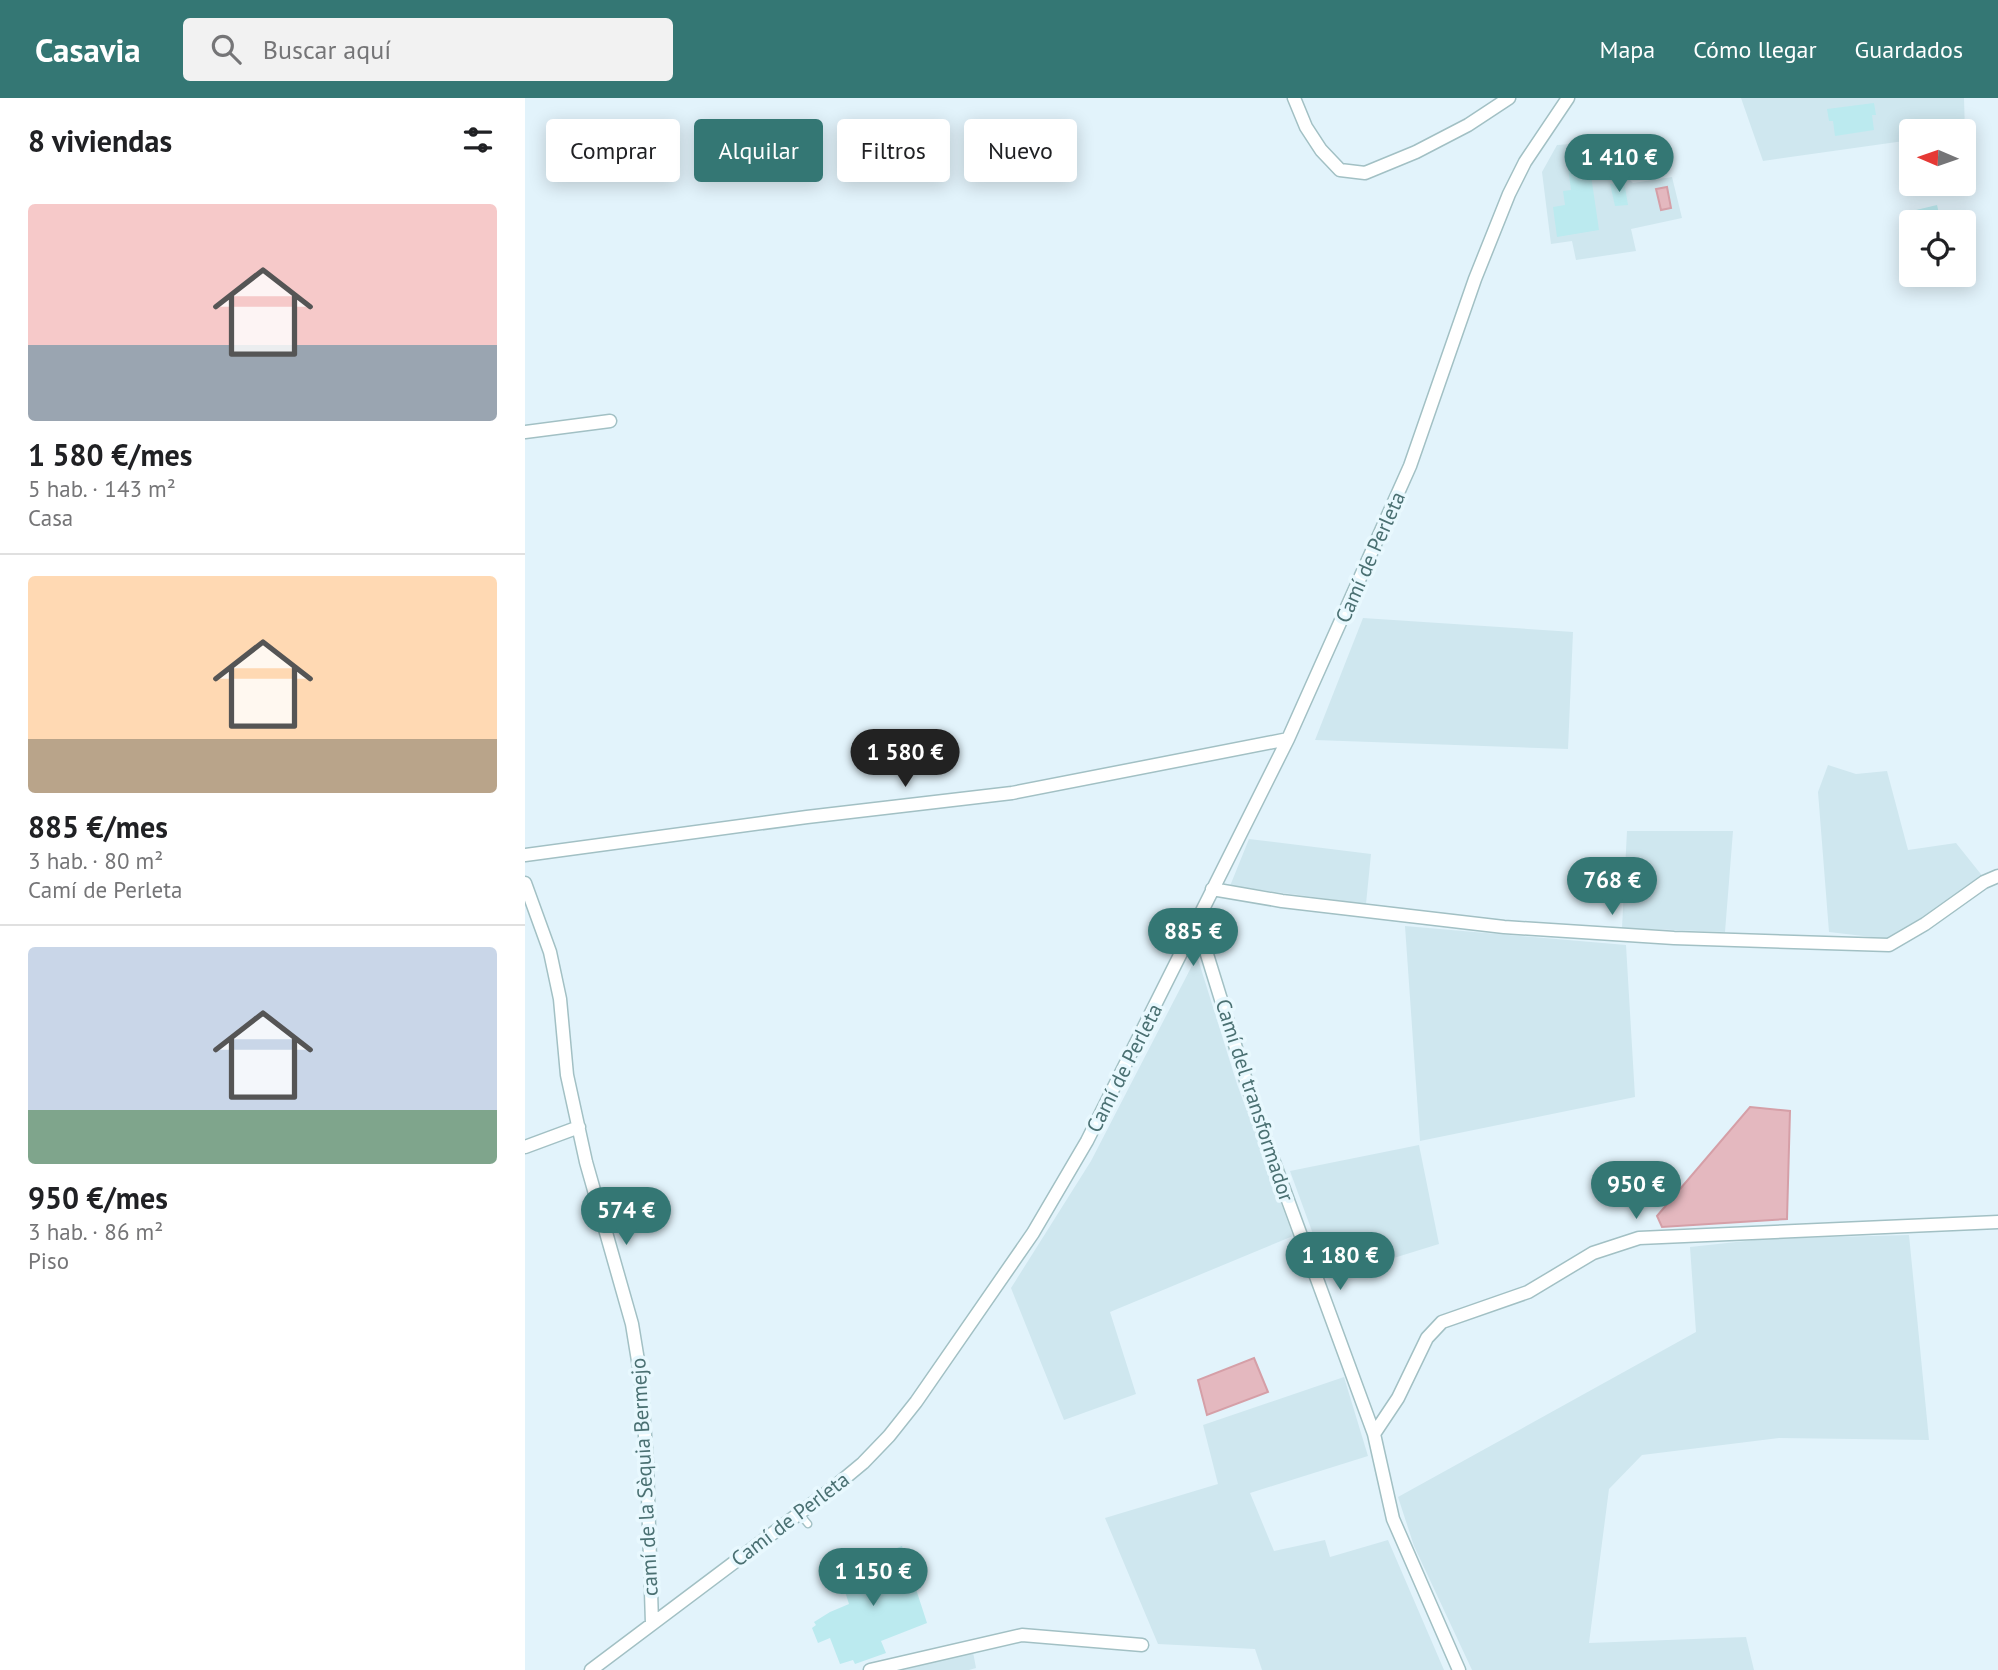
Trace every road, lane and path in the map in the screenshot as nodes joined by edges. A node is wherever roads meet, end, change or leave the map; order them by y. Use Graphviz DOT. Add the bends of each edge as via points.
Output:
graph roads {
  1 [pos="1294,98"];
  2 [pos="1509,98"];
  3 [pos="1568,98"];
  4 [pos="610,421"];
  5 [pos="525,432"];
  6 [pos="1288,739"];
  7 [pos="525,855"];
  8 [pos="1998,877"];
  9 [pos="525,883"];
  10 [pos="1212,889"];
  11 [pos="1197,922"];
  12 [pos="579,1127"];
  13 [pos="525,1147"];
  14 [pos="1998,1222"];
  15 [pos="1374,1434"];
  16 [pos="799,1513"];
  17 [pos="808,1524"];
  18 [pos="652,1623"];
  19 [pos="1142,1645"];
  20 [pos="591,1670"];
  21 [pos="870,1670"];
  22 [pos="1459,1670"];
  1 -- 2 [label="street" via="1321,150 1341,170 1364,173 1416,152"];
  3 -- 6 [label="street, Camí de Perleta" via="1509,194 1410,466"];
  4 -- 5 [label="street"];
  6 -- 7 [label="street" via="1012,793"];
  6 -- 10 [label="street, Camí de Perleta"];
  8 -- 10 [label="street" via="1889,945 1503,927"];
  9 -- 12 [label="street, camí de la Sèquia Bermejo" via="550,952"];
  10 -- 11 [label="street, Camí de Perleta"];
  11 -- 15 [label="street, Camí del transformador" via="1257,1116"];
  11 -- 16 [label="street, Camí de Perleta" via="1087,1141 1020,1253 889,1436"];
  12 -- 13 [label="street"];
  12 -- 18 [label="street, camí de la Sèquia Bermejo" via="632,1324 642,1379"];
  14 -- 15 [label="street" via="1639,1238 1593,1253 1528,1292 1442,1322 1427,1338 1398,1398"];
  15 -- 22 [label="street, Camí del transformador" via="1392,1519"];
  16 -- 17 [label="lane"];
  16 -- 18 [label="street, Camí de Perleta"];
  18 -- 20 [label="street, Camí de Perleta"];
  19 -- 21 [label="street" via="1023,1635"];
}
